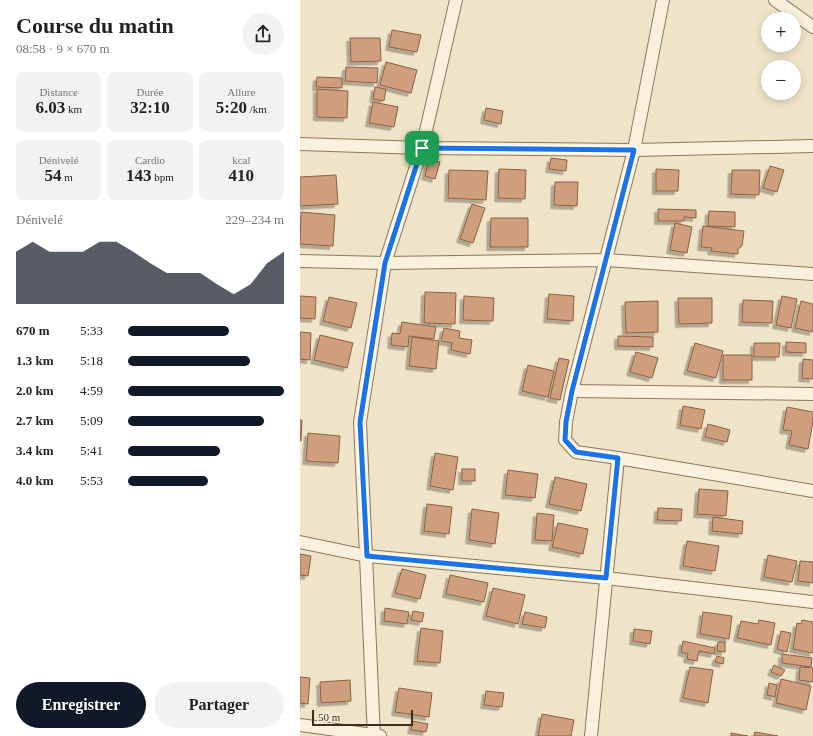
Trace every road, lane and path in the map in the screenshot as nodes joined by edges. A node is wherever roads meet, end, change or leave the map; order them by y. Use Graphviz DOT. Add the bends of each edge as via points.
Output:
graph roads {
  1 [pos="456,0"];
  2 [pos="663,0"];
  3 [pos="775,0"];
  4 [pos="813,27"];
  5 [pos="300,144"];
  6 [pos="813,146"];
  7 [pos="422,148"];
  8 [pos="634,150"];
  9 [pos="606,260"];
  10 [pos="300,261"];
  11 [pos="385,263"];
  12 [pos="813,274"];
  13 [pos="572,391"];
  14 [pos="813,394"];
  15 [pos="618,458"];
  16 [pos="813,491"];
  17 [pos="300,542"];
  18 [pos="367,556"];
  19 [pos="606,578"];
  20 [pos="813,602"];
  21 [pos="300,725"];
  22 [pos="376,736"];
  23 [pos="591,736"];
  1 -- 7 [label="street"];
  2 -- 8 [label="street"];
  3 -- 4 [label="street"];
  5 -- 7 [label="street"];
  6 -- 8 [label="street"];
  7 -- 8 [label="street"];
  7 -- 11 [label="street"];
  8 -- 9 [label="street"];
  9 -- 11 [label="street"];
  9 -- 12 [label="street"];
  9 -- 13 [label="street"];
  10 -- 11 [label="street"];
  11 -- 18 [label="street" via="360,422"];
  13 -- 14 [label="street"];
  13 -- 15 [label="street" via="565,440 576,452"];
  15 -- 16 [label="street"];
  15 -- 19 [label="street"];
  17 -- 18 [label="street"];
  18 -- 19 [label="street"];
  18 -- 22 [label="street"];
  19 -- 20 [label="street"];
  19 -- 23 [label="street"];
  21 -- 22 [label="street"];
}
